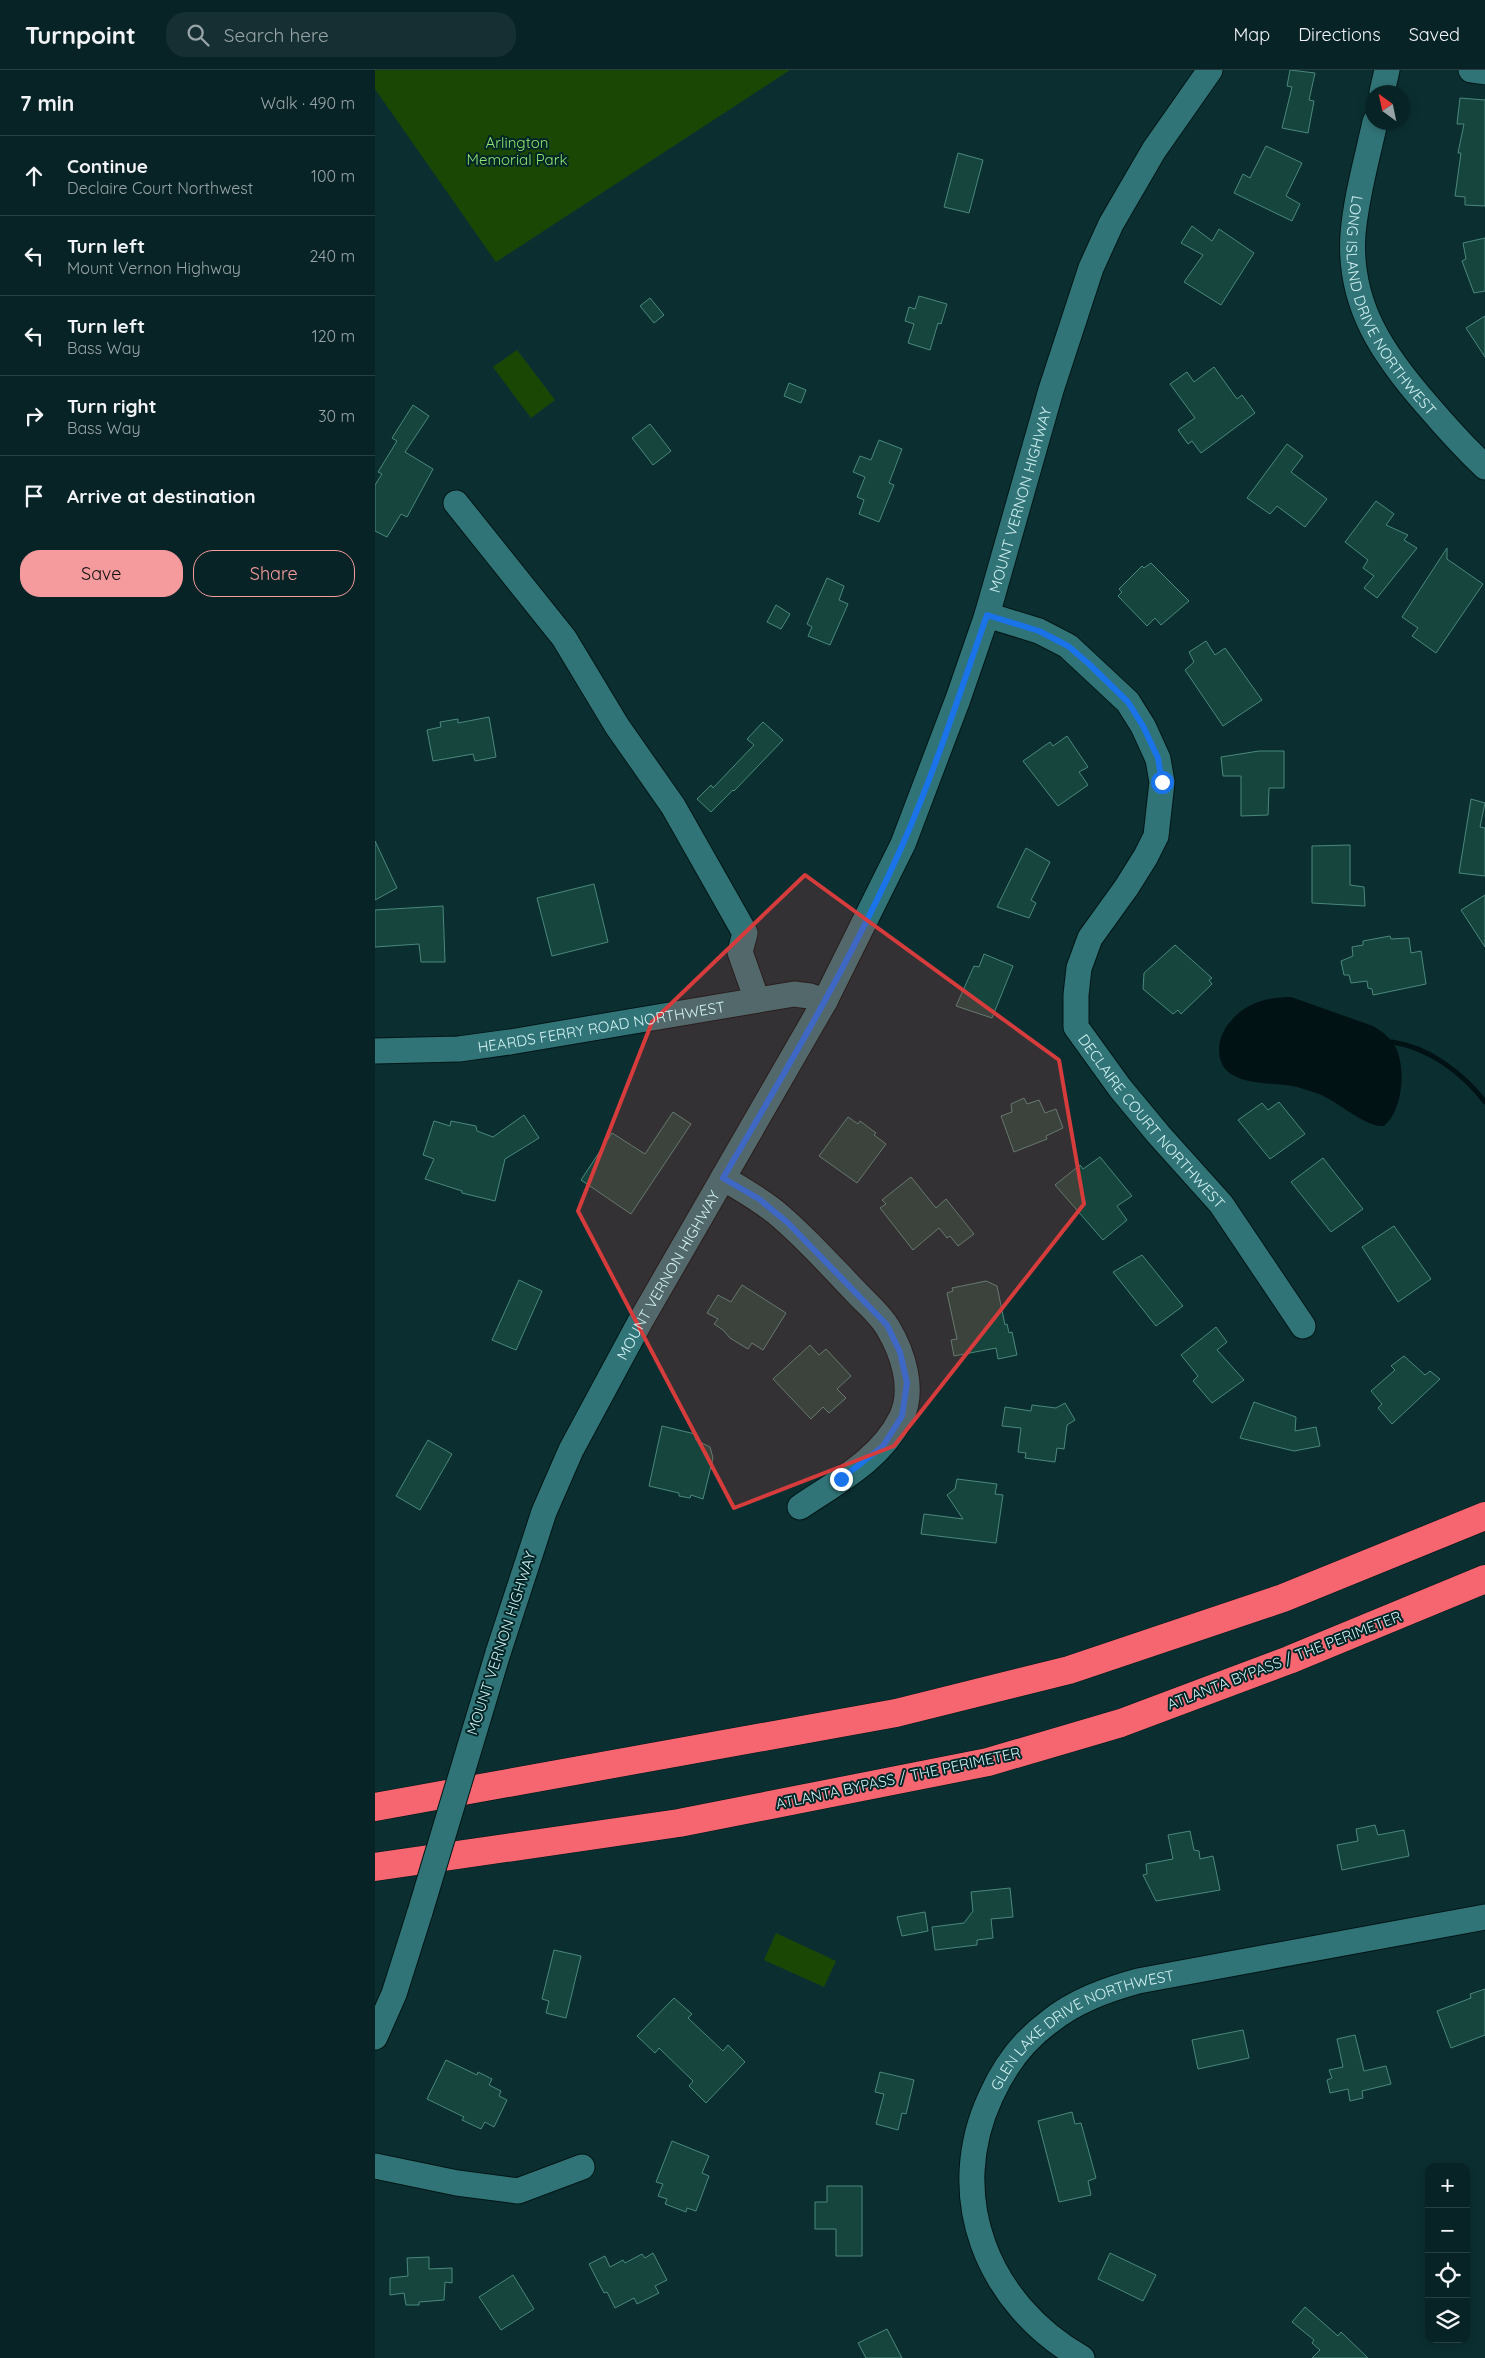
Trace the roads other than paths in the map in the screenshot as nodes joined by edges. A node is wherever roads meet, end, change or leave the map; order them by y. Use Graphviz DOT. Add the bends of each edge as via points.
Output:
graph roads {
  1 [pos="1210,70"];
  2 [pos="1387,70"];
  3 [pos="1471,70"];
  4 [pos="1485,72"];
  5 [pos="1384,85"];
  6 [pos="1373,130"];
  7 [pos="1485,467"];
  8 [pos="456,503"];
  9 [pos="987,615"];
  10 [pos="757,1000"];
  11 [pos="825,1001"];
  12 [pos="375,1051"];
  13 [pos="723,1178"];
  14 [pos="1303,1326"];
  15 [pos="800,1507"];
  16 [pos="1485,1516"];
  17 [pos="1485,1579"];
  18 [pos="375,1807"];
  19 [pos="375,1867"];
  20 [pos="1485,1917"];
  21 [pos="375,2037"];
  22 [pos="375,2166"];
  23 [pos="582,2167"];
  24 [pos="1082,2358"];
  1 -- 9 [label="street, MOUNT VERNON HIGHWAY" via="1154,150 1111,224 1091,268 1051,390"];
  2 -- 5 [label="street"];
  3 -- 4 [label="street"];
  6 -- 7 [label="street, LONG ISLAND DRIVE NORTHWEST" via="1353,235 1353,262 1359,298 1390,361"];
  8 -- 10 [label="street" via="564,638 617,726 673,806 745,933 740,952"];
  9 -- 11 [label="street, MOUNT VERNON HIGHWAY" via="903,844"];
  9 -- 14 [label="street, DECLAIRE COURT NORTHWEST" via="1039,631 1068,646 1128,702 1158,758 1162,782 1156,836 1126,888 1090,938 1079,968 1075,995 1076,1026 1159,1136 1221,1204"];
  10 -- 11 [label="street, HEARDS FERRY ROAD NORTHWEST" via="794,994"];
  10 -- 12 [label="street, HEARDS FERRY ROAD NORTHWEST" via="459,1049"];
  11 -- 13 [label="street, MOUNT VERNON HIGHWAY"];
  13 -- 15 [label="street" via="780,1215 835,1270 887,1325 905,1370 907,1383 902,1416 883,1446"];
  13 -- 21 [label="street, MOUNT VERNON HIGHWAY, bridge" via="571,1450 544,1512 394,1994"];
  16 -- 18 [label="highway" via="1283,1598 1069,1670 897,1713"];
  17 -- 19 [label="highway, ATLANTA BYPASS / THE PERIMETER" via="1289,1660 1121,1723 988,1762 679,1823"];
  20 -- 24 [label="street, GLEN LAKE DRIVE NORTHWEST" via="1138,1981 1103,1991 1065,2010 1028,2040 999,2076 981,2117 972,2163 974,2211 987,2256 1013,2300 1046,2335"];
  22 -- 23 [label="street" via="457,2183 517,2191"];
}
